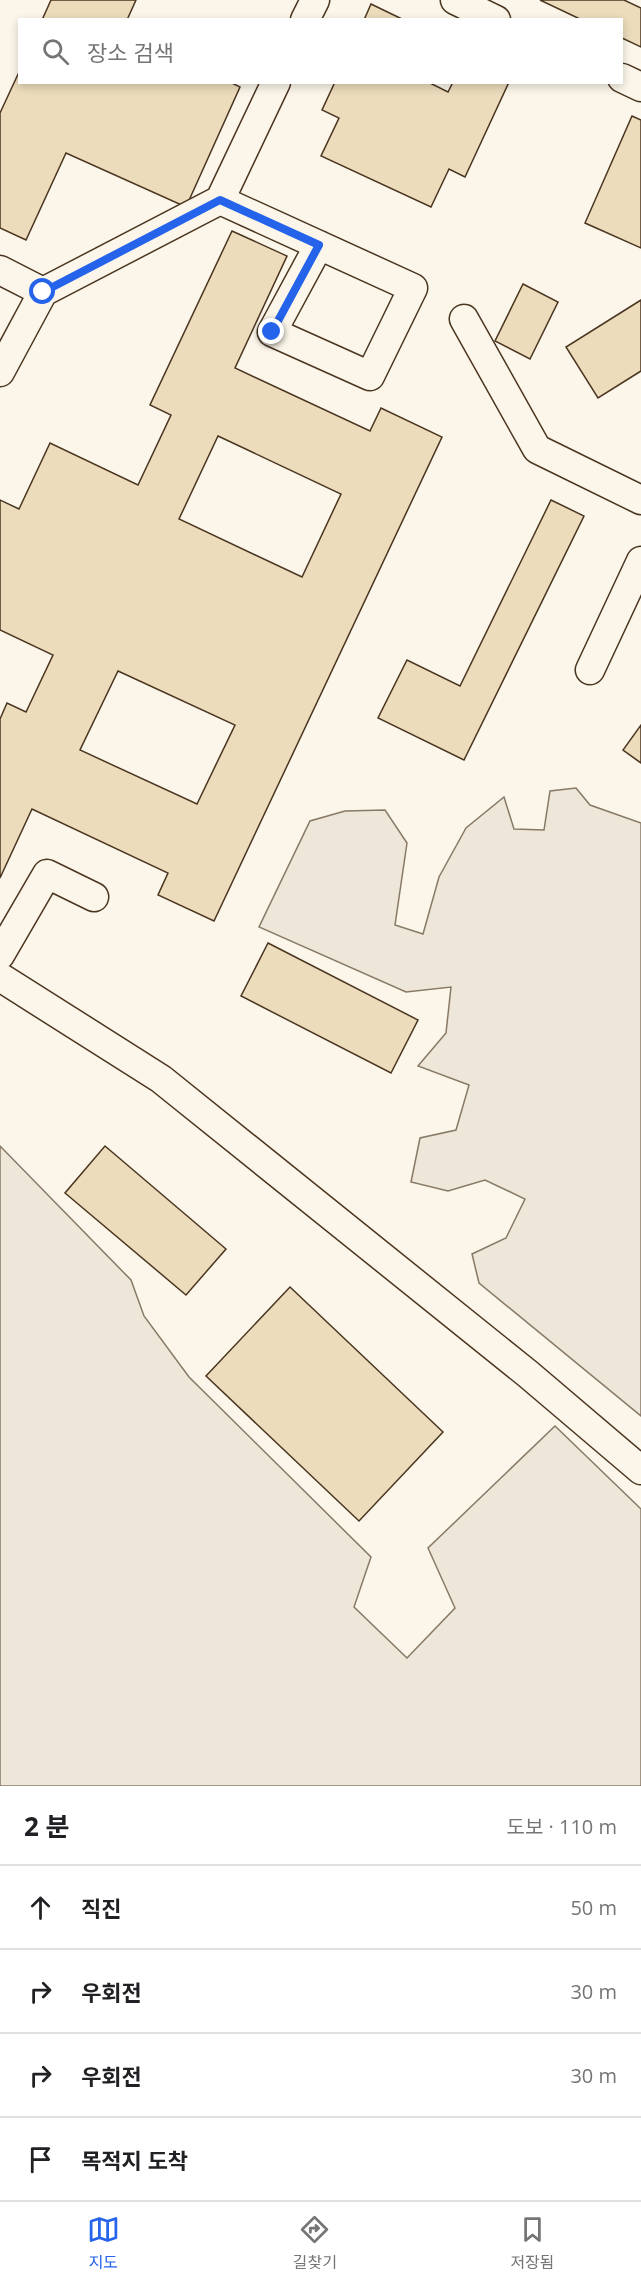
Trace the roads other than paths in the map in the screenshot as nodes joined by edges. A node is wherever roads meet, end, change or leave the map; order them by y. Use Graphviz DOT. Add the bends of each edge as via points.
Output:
graph roads {
  1 [pos="315,0"];
  2 [pos="455,0"];
  3 [pos="306,18"];
  4 [pos="492,18"];
  5 [pos="623,79"];
  6 [pos="275,84"];
  7 [pos="641,87"];
  8 [pos="220,200"];
  9 [pos="319,245"];
  10 [pos="0,270"];
  11 [pos="43,292"];
  12 [pos="464,319"];
  13 [pos="0,372"];
  14 [pos="641,500"];
  15 [pos="641,561"];
  16 [pos="590,670"];
  17 [pos="94,897"];
  18 [pos="0,955"];
  19 [pos="0,978"];
  20 [pos="641,1470"];
  1 -- 3 [label="lane"];
  2 -- 4 [label="lane"];
  5 -- 7 [label="lane"];
  6 -- 8 [label="lane"];
  8 -- 9 [label="lane"];
  8 -- 11 [label="lane"];
  9 -- 9 [label="lane" via="413,288 370,376 272,332"];
  10 -- 11 [label="lane"];
  11 -- 13 [label="lane"];
  12 -- 14 [label="lane" via="537,449"];
  15 -- 16 [label="lane"];
  17 -- 18 [label="lane" via="47,874"];
  19 -- 20 [label="lane" via="161,1079 528,1374"];
}
